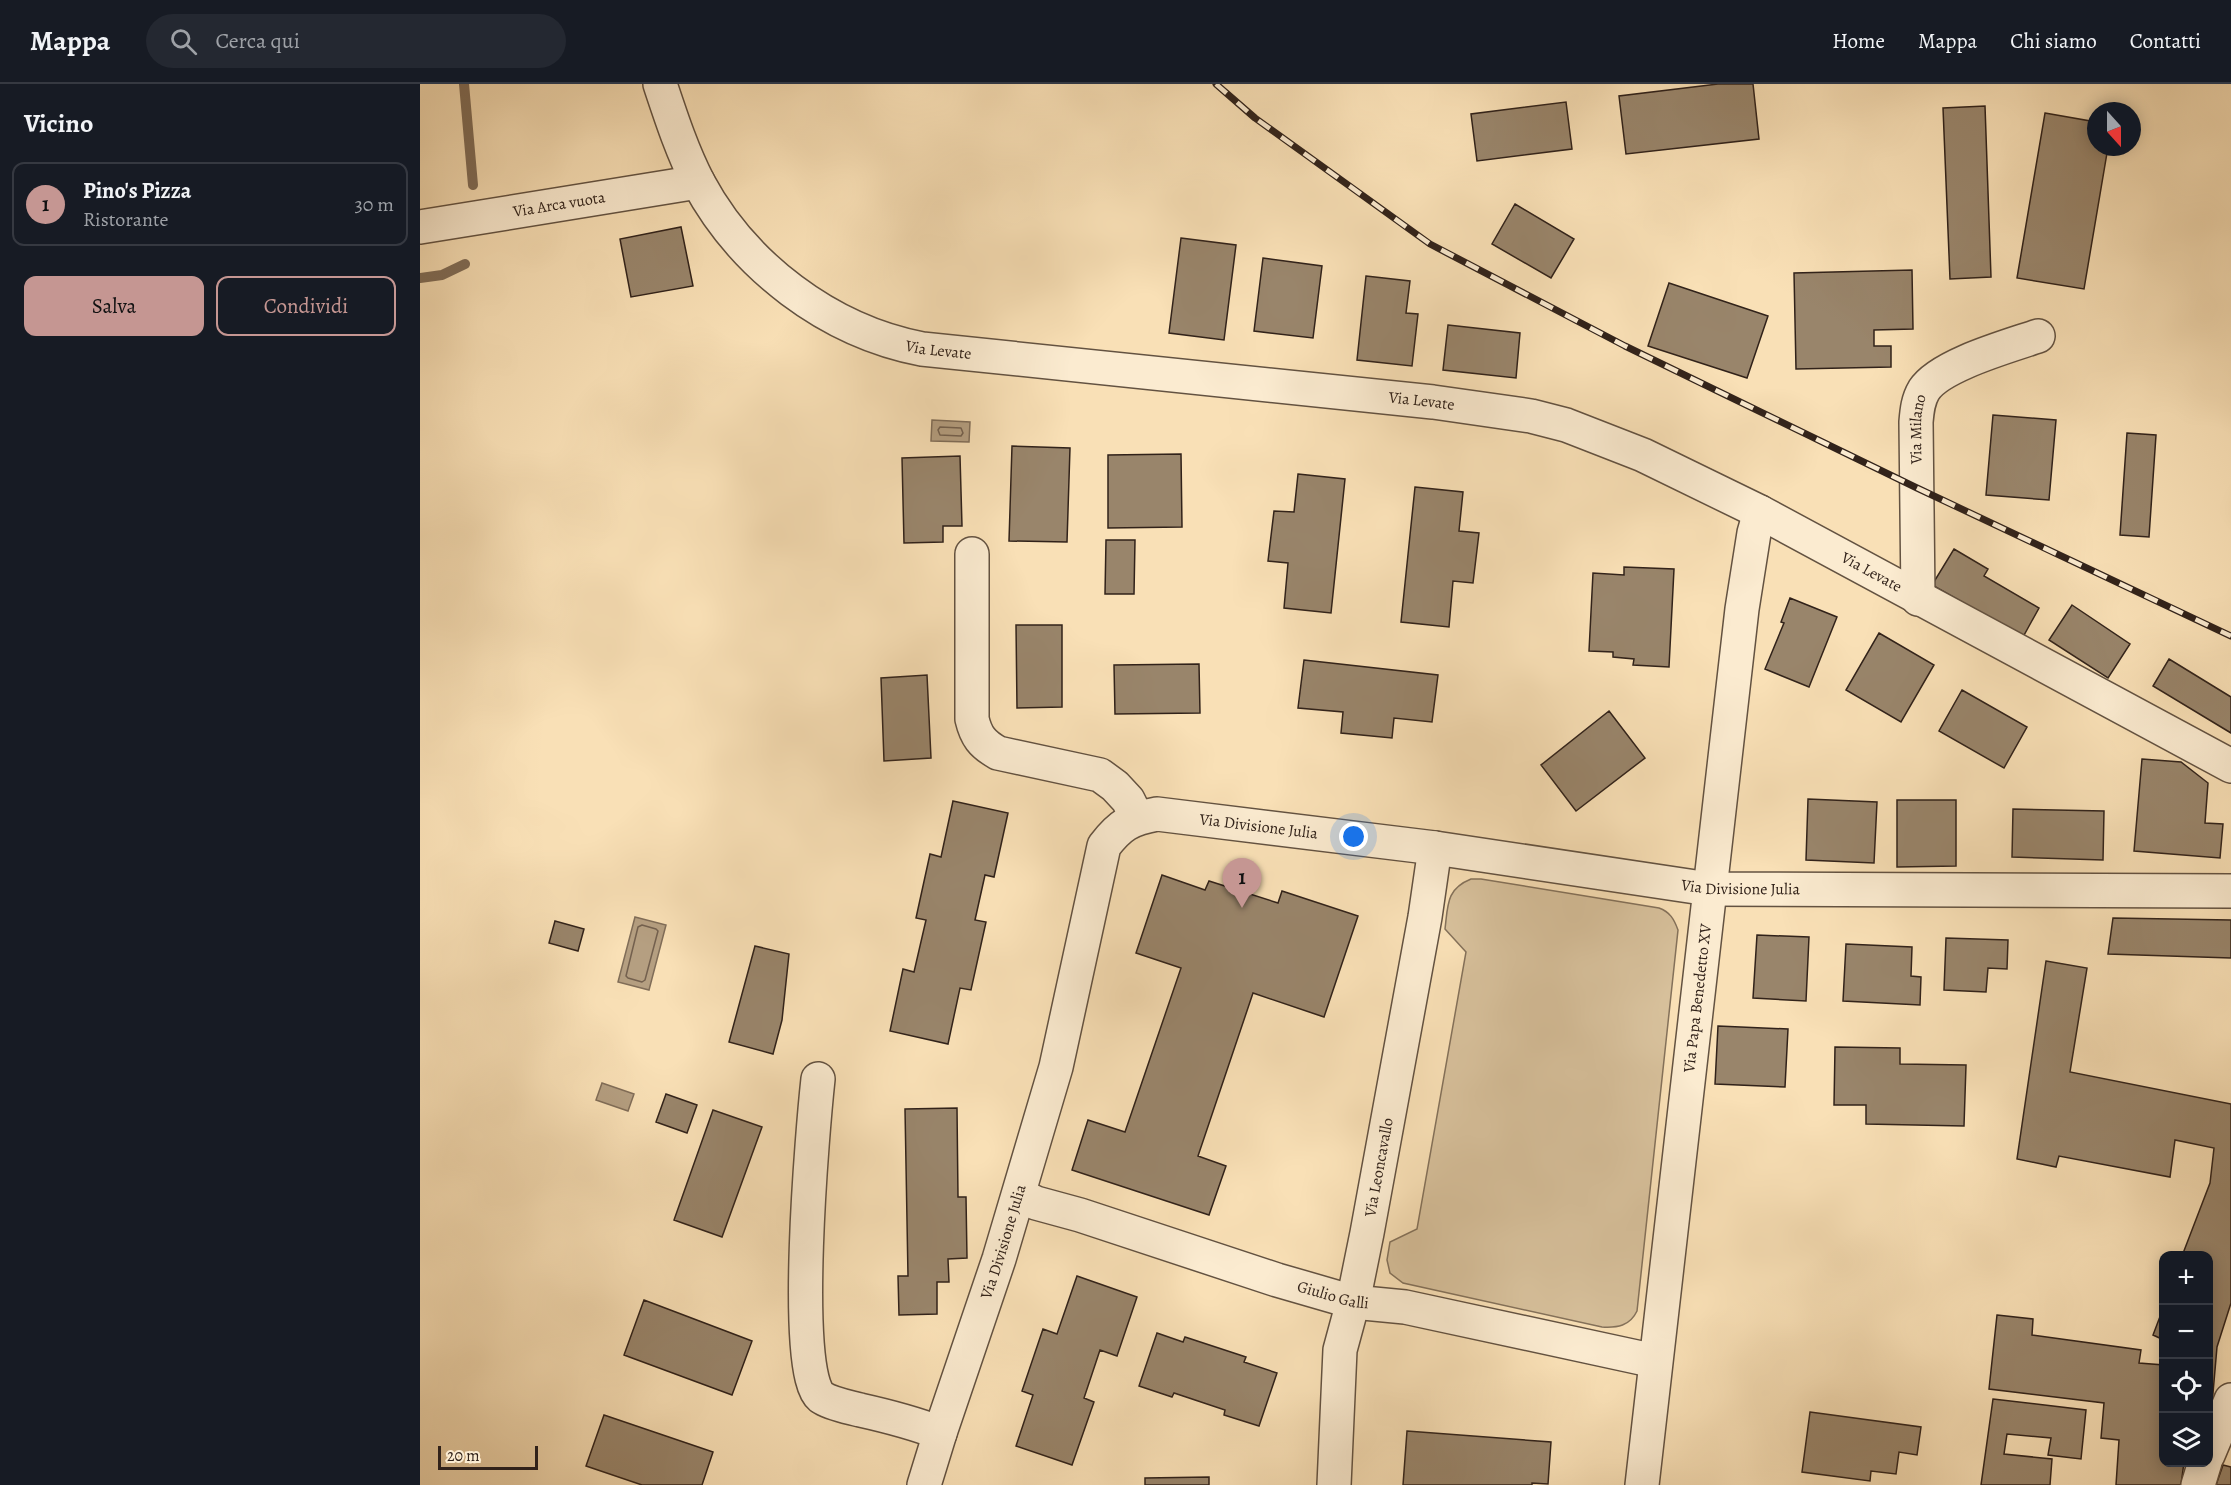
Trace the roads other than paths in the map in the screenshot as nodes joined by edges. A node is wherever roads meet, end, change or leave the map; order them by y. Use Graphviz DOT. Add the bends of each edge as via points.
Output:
graph roads {
  1 [pos="660,84"];
  2 [pos="698,182"];
  3 [pos="420,227"];
  4 [pos="2038,336"];
  5 [pos="1760,512"];
  6 [pos="972,554"];
  7 [pos="1918,599"];
  8 [pos="2231,766"];
  9 [pos="1137,818"];
  10 [pos="1435,848"];
  11 [pos="1709,889"];
  12 [pos="2231,891"];
  13 [pos="818,1079"];
  14 [pos="1019,1195"];
  15 [pos="1353,1302"];
  16 [pos="1655,1361"];
  17 [pos="2231,1400"];
  18 [pos="940,1433"];
  19 [pos="2213,1443"];
  20 [pos="2203,1467"];
  21 [pos="924,1485"];
  22 [pos="1334,1485"];
  23 [pos="1642,1485"];
  24 [pos="2198,1485"];
  1 -- 2 [label="street, Via Levate"];
  2 -- 3 [label="street, Via Arca vuota"];
  2 -- 5 [label="street, Via Levate" via="728,227 780,281 824,312 887,340 941,351 1390,397 1531,416 1602,438"];
  4 -- 7 [label="street, Via Milano" via="1945,371 1924,389 1918,400"];
  5 -- 7 [label="street, Via Levate"];
  5 -- 11 [label="street, Via Papa Benedetto XV" via="1742,609"];
  6 -- 9 [label="street" via="975,733 984,746 998,753 1100,775 1128,800"];
  7 -- 8 [label="street, Via Levate"];
  9 -- 10 [label="street, Via Divisione Julia" via="1157,814"];
  9 -- 14 [label="street, Via Divisione Julia" via="1118,828 1104,846 1056,1067"];
  10 -- 11 [label="street, Via Divisione Julia"];
  10 -- 15 [label="street, Via Leoncavallo"];
  11 -- 12 [label="street, Via Divisione Julia"];
  11 -- 16 [label="street, Via Papa Benedetto XV"];
  13 -- 18 [label="street" via="806,1221 811,1381 821,1397"];
  14 -- 15 [label="street, Giulio Galli" via="1277,1281"];
  14 -- 18 [label="street, Via Divisione Julia"];
  15 -- 16 [label="street, Giulio Galli" via="1405,1307"];
  15 -- 22 [label="street, Via Leoncavallo" via="1340,1350"];
  16 -- 23 [label="street, Via Papa Benedetto XV"];
  17 -- 19 [label="street"];
  18 -- 21 [label="street, Via Divisione Julia"];
  20 -- 24 [label="street"];
}
